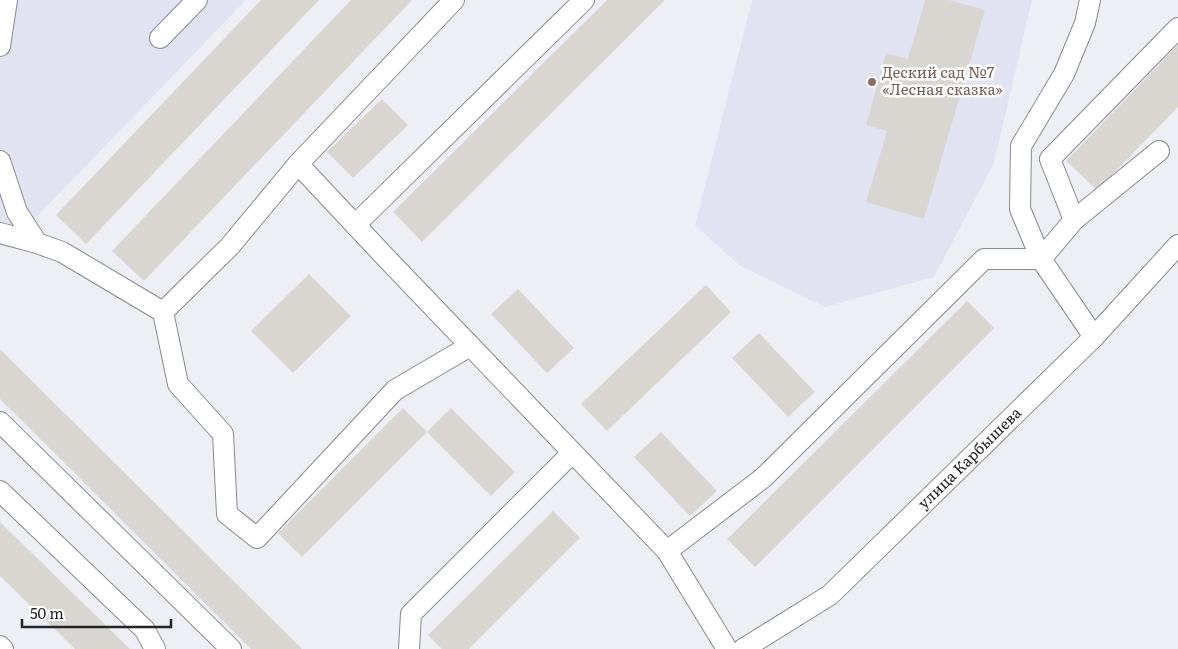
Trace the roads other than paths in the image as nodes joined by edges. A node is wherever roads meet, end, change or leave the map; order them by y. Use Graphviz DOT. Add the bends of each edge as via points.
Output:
graph roads {
  1 [pos="7,0"];
  2 [pos="197,0"];
  3 [pos="454,0"];
  4 [pos="584,0"];
  5 [pos="1090,0"];
  6 [pos="1178,28"];
  7 [pos="160,38"];
  8 [pos="0,46"];
  9 [pos="1158,151"];
  10 [pos="0,161"];
  11 [pos="298,164"];
  12 [pos="1074,220"];
  13 [pos="355,225"];
  14 [pos="0,233"];
  15 [pos="37,243"];
  16 [pos="1178,245"];
  17 [pos="1041,259"];
  18 [pos="163,312"];
  19 [pos="1094,337"];
  20 [pos="470,346"];
  21 [pos="0,422"];
  22 [pos="572,452"];
  23 [pos="0,491"];
  24 [pos="667,551"];
  25 [pos="0,646"];
  26 [pos="3,649"];
  27 [pos="156,649"];
  28 [pos="231,649"];
  29 [pos="409,649"];
  30 [pos="727,649"];
  31 [pos="743,649"];
  1 -- 8 [label="street"];
  2 -- 7 [label="street"];
  3 -- 11 [label="street"];
  4 -- 13 [label="street"];
  5 -- 17 [label="street" via="1085,23 1064,74 1021,146 1020,209"];
  6 -- 12 [label="street" via="1050,159"];
  9 -- 12 [label="street"];
  10 -- 15 [label="street" via="18,212"];
  11 -- 13 [label="street"];
  11 -- 18 [label="street" via="230,246"];
  12 -- 17 [label="street"];
  13 -- 20 [label="street"];
  14 -- 15 [label="street"];
  15 -- 18 [label="street" via="62,252"];
  16 -- 19 [label="street, улица Карбышева"];
  17 -- 19 [label="street"];
  17 -- 24 [label="street" via="984,259 763,478"];
  18 -- 20 [label="street" via="178,384 223,434 227,514 258,538 395,390"];
  19 -- 31 [label="street, улица Карбышева" via="830,595"];
  20 -- 22 [label="street"];
  21 -- 28 [label="street"];
  22 -- 24 [label="street"];
  22 -- 29 [label="street" via="411,614"];
  23 -- 27 [label="street" via="145,630"];
  24 -- 30 [label="street"];
  25 -- 26 [label="street"];
}
